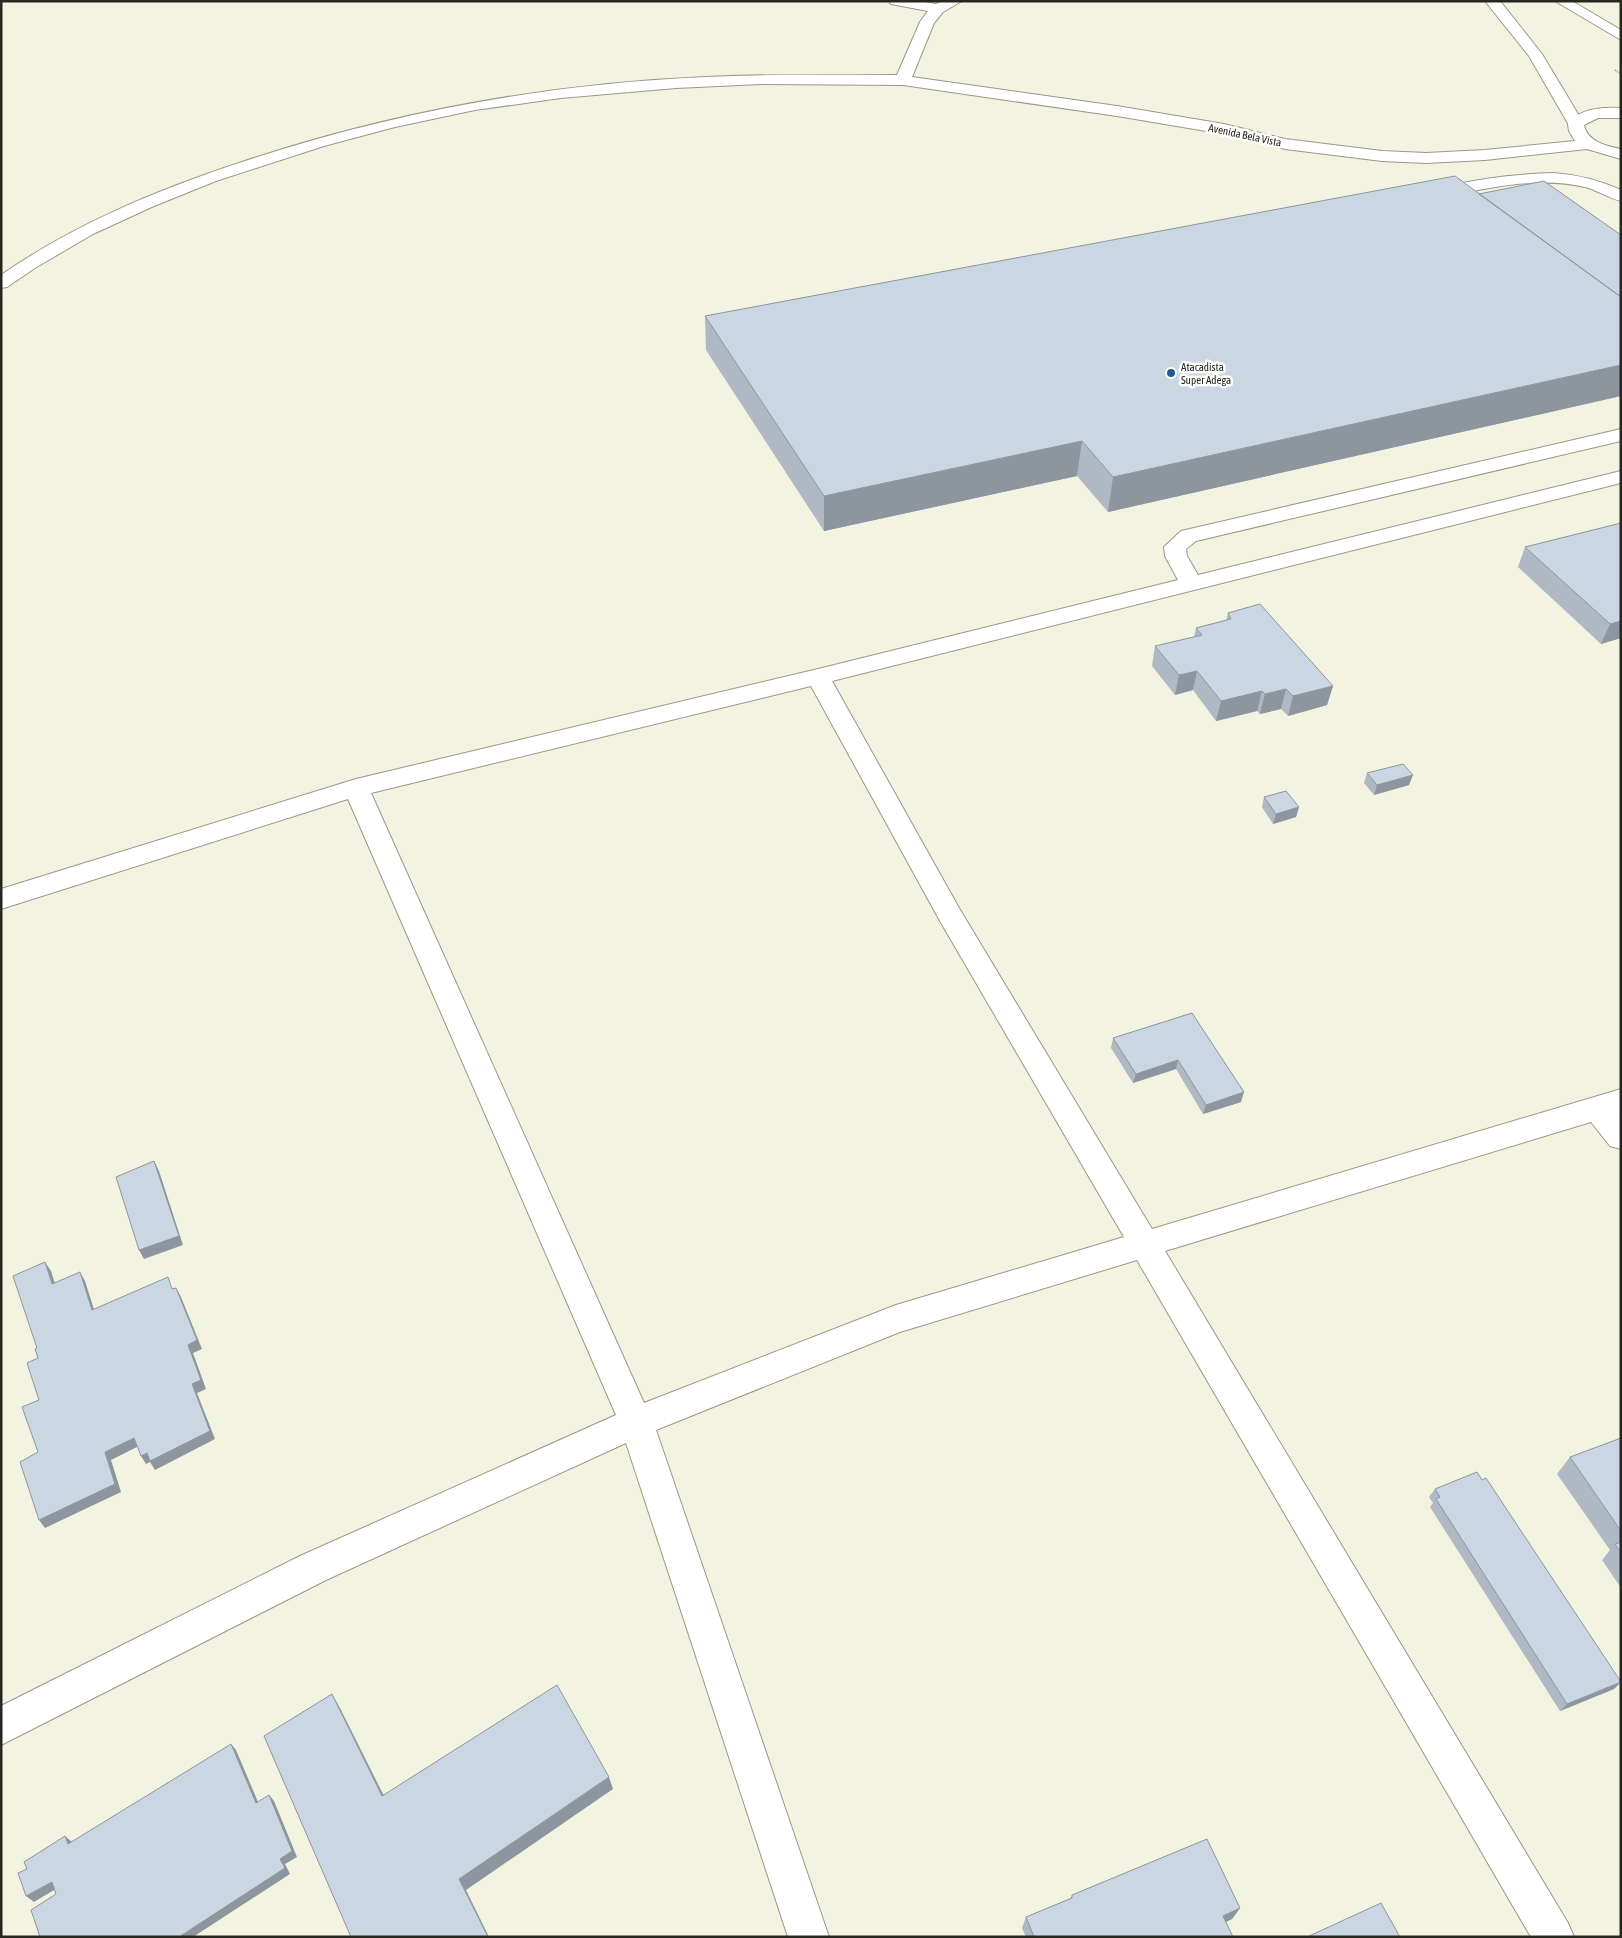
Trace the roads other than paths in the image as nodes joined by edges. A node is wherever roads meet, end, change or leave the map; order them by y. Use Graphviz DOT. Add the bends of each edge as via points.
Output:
graph roads {
  1 [pos="896,1"];
  2 [pos="955,1"];
  3 [pos="1492,1"];
  4 [pos="1562,1"];
  5 [pos="938,9"];
  6 [pos="1621,36"];
  7 [pos="902,80"];
  8 [pos="1621,112"];
  9 [pos="1576,124"];
  10 [pos="1590,144"];
  11 [pos="1621,154"];
  12 [pos="1536,180"];
  13 [pos="1454,190"];
  14 [pos="1559,196"];
  15 [pos="1621,196"];
  16 [pos="1,283"];
  17 [pos="1621,435"];
  18 [pos="1621,476"];
  19 [pos="1191,583"];
  20 [pos="818,676"];
  21 [pos="356,788"];
  22 [pos="1,900"];
  23 [pos="1609,1105"];
  24 [pos="1621,1137"];
  25 [pos="1144,1245"];
  26 [pos="636,1422"];
  27 [pos="1,1726"];
  28 [pos="809,1937"];
  29 [pos="1554,1937"];
  1 -- 5 [label="street"];
  2 -- 5 [label="street"];
  3 -- 9 [label="street" via="1535,54"];
  4 -- 6 [label="street"];
  5 -- 7 [label="street" via="927,22"];
  7 -- 10 [label="street, Avenida Bela Vista" via="1117,111 1224,129 1285,144 1382,156 1485,155"];
  7 -- 16 [label="street, Avenida Bela Vista" via="678,83 555,94 359,131 189,184 63,243"];
  8 -- 9 [label="street" via="1597,113 1583,117"];
  9 -- 10 [label="street" via="1580,137"];
  10 -- 11 [label="street, Avenida Bela Vista"];
  12 -- 13 [label="street" via="1481,184"];
  12 -- 14 [label="street"];
  12 -- 15 [label="street" via="1585,182"];
  17 -- 19 [label="street" via="1189,536 1175,547 1176,556"];
  18 -- 19 [label="street"];
  19 -- 20 [label="street"];
  20 -- 21 [label="street"];
  20 -- 25 [label="street" via="949,914"];
  21 -- 22 [label="street"];
  21 -- 26 [label="street"];
  23 -- 24 [label="street"];
  23 -- 25 [label="street"];
  25 -- 26 [label="street" via="896,1319"];
  25 -- 29 [label="street"];
  26 -- 27 [label="street" via="313,1568"];
  26 -- 28 [label="street"];
}
